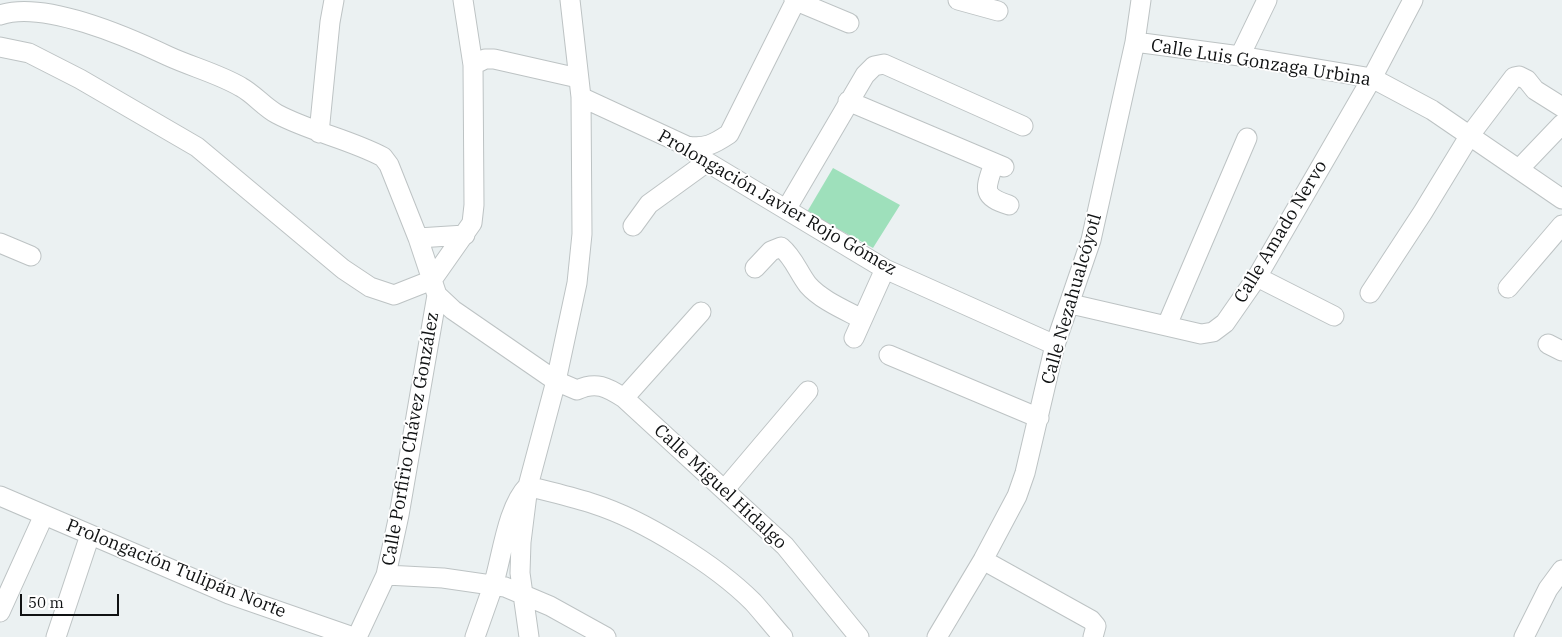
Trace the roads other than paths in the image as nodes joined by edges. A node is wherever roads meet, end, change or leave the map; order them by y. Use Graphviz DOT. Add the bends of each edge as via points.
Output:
graph roads {
  1 [pos="334,0"];
  2 [pos="462,0"];
  3 [pos="570,0"];
  4 [pos="795,0"];
  5 [pos="958,0"];
  6 [pos="1267,0"];
  7 [pos="1414,0"];
  8 [pos="1137,1"];
  9 [pos="71,8"];
  10 [pos="998,11"];
  11 [pos="0,15"];
  12 [pos="849,23"];
  13 [pos="1135,42"];
  14 [pos="0,47"];
  15 [pos="1240,56"];
  16 [pos="473,65"];
  17 [pos="578,78"];
  18 [pos="1372,78"];
  19 [pos="580,97"];
  20 [pos="848,101"];
  21 [pos="1562,107"];
  22 [pos="1562,124"];
  23 [pos="1023,126"];
  24 [pos="319,133"];
  25 [pos="1470,135"];
  26 [pos="1247,138"];
  27 [pos="687,146"];
  28 [pos="707,162"];
  29 [pos="1519,168"];
  30 [pos="1562,199"];
  31 [pos="1008,205"];
  32 [pos="786,208"];
  33 [pos="1562,224"];
  34 [pos="633,226"];
  35 [pos="465,235"];
  36 [pos="418,238"];
  37 [pos="0,243"];
  38 [pos="31,256"];
  39 [pos="755,268"];
  40 [pos="884,269"];
  41 [pos="1257,277"];
  42 [pos="435,287"];
  43 [pos="1508,288"];
  44 [pos="1370,293"];
  45 [pos="1071,304"];
  46 [pos="701,312"];
  47 [pos="1334,316"];
  48 [pos="862,319"];
  49 [pos="1167,325"];
  50 [pos="854,338"];
  51 [pos="1055,345"];
  52 [pos="889,356"];
  53 [pos="556,381"];
  54 [pos="808,391"];
  55 [pos="624,398"];
  56 [pos="1039,418"];
  57 [pos="528,486"];
  58 [pos="725,489"];
  59 [pos="0,496"];
  60 [pos="44,515"];
  61 [pos="90,535"];
  62 [pos="984,560"];
  63 [pos="1562,570"];
  64 [pos="386,575"];
  65 [pos="493,586"];
  66 [pos="5,587"];
  67 [pos="522,594"];
  68 [pos="0,612"];
  69 [pos="56,637"];
  70 [pos="354,637"];
  71 [pos="358,637"];
  72 [pos="475,637"];
  73 [pos="528,637"];
  74 [pos="606,637"];
  75 [pos="783,637"];
  76 [pos="859,637"];
  77 [pos="937,637"];
  78 [pos="1093,637"];
  79 [pos="1524,637"];
  1 -- 24 [label="street"];
  2 -- 16 [label="street, Calle Porfirio Chávez González"];
  3 -- 17 [label="street"];
  4 -- 12 [label="street"];
  4 -- 27 [label="street" via="728,134 714,144 700,148"];
  5 -- 10 [label="street"];
  6 -- 15 [label="street"];
  7 -- 18 [label="street, Calle Amado Nervo"];
  8 -- 13 [label="street, Calle Nezahualcóyotl"];
  9 -- 11 [label="street" via="9,10"];
  9 -- 24 [label="street" via="168,56 242,87 277,114"];
  13 -- 15 [label="street, Calle Luis Gonzaga Urbina"];
  13 -- 45 [label="street, Calle Nezahualcóyotl" via="1091,240"];
  14 -- 42 [label="street" via="29,53 197,147 328,257 370,287 394,295"];
  15 -- 18 [label="street, Calle Luis Gonzaga Urbina"];
  16 -- 17 [label="street" via="494,59"];
  16 -- 35 [label="street, Calle Porfirio Chávez González" via="474,205 472,223"];
  17 -- 19 [label="street"];
  18 -- 25 [label="street, Calle Luis Gonzaga Urbina" via="1432,110"];
  18 -- 41 [label="street, Calle Amado Nervo"];
  19 -- 27 [label="street, Prolongación Javier Rojo Gómez"];
  19 -- 53 [label="street" via="582,234 577,283"];
  20 -- 23 [label="street" via="865,74 874,66 884,64"];
  20 -- 31 [label="street" via="999,165 988,182 988,194 992,200"];
  20 -- 32 [label="street"];
  21 -- 25 [label="street" via="1535,90 1527,80 1514,77"];
  22 -- 29 [label="street"];
  24 -- 36 [label="street" via="382,157 389,165"];
  25 -- 29 [label="street, Calle Luis Gonzaga Urbina"];
  25 -- 44 [label="street"];
  26 -- 49 [label="street"];
  27 -- 28 [label="street, Prolongación Javier Rojo Gómez"];
  28 -- 32 [label="street, Prolongación Javier Rojo Gómez"];
  28 -- 34 [label="street" via="649,204"];
  29 -- 30 [label="street, Calle Luis Gonzaga Urbina"];
  32 -- 40 [label="street, Prolongación Javier Rojo Gómez"];
  33 -- 43 [label="street"];
  35 -- 36 [label="street"];
  35 -- 42 [label="street, Calle Porfirio Chávez González"];
  36 -- 42 [label="street"];
  37 -- 38 [label="street"];
  39 -- 48 [label="street" via="770,251 781,247 791,255 809,286"];
  40 -- 48 [label="street"];
  40 -- 51 [label="street, Prolongación Javier Rojo Gómez"];
  41 -- 47 [label="street"];
  41 -- 49 [label="street, Calle Amado Nervo" via="1226,323 1213,332 1201,334"];
  42 -- 53 [label="street, Calle Miguel Hidalgo" via="453,310"];
  42 -- 64 [label="street, Calle Porfirio Chávez González" via="400,515"];
  45 -- 49 [label="street, Calle Amado Nervo"];
  45 -- 51 [label="street, Calle Nezahualcóyotl"];
  46 -- 55 [label="street"];
  48 -- 50 [label="street"];
  51 -- 56 [label="street, Calle Nezahualcóyotl"];
  52 -- 56 [label="street"];
  53 -- 55 [label="street, Calle Miguel Hidalgo" via="577,390 597,384"];
  53 -- 57 [label="street"];
  54 -- 58 [label="street"];
  55 -- 58 [label="street, Calle Miguel Hidalgo"];
  56 -- 62 [label="street, Calle Nezahualcóyotl" via="1017,496"];
  57 -- 65 [label="street" via="520,494 514,509"];
  57 -- 67 [label="street" via="521,542"];
  57 -- 75 [label="street" via="596,504 693,555 753,602"];
  58 -- 76 [label="street, Calle Miguel Hidalgo" via="785,546"];
  59 -- 60 [label="street, Prolongación Tulipán Norte"];
  60 -- 61 [label="street, Prolongación Tulipán Norte"];
  60 -- 66 [label="street"];
  61 -- 69 [label="street"];
  61 -- 70 [label="street, Prolongación Tulipán Norte" via="230,594"];
  62 -- 77 [label="street, Calle Nezahualcóyotl"];
  62 -- 78 [label="street" via="1091,620 1096,626"];
  63 -- 79 [label="street" via="1548,589"];
  64 -- 65 [label="street" via="443,578"];
  64 -- 71 [label="street, Calle Porfirio Chávez González"];
  65 -- 67 [label="street"];
  65 -- 72 [label="street"];
  66 -- 68 [label="street"];
  67 -- 73 [label="street"];
  67 -- 74 [label="street"];
}
